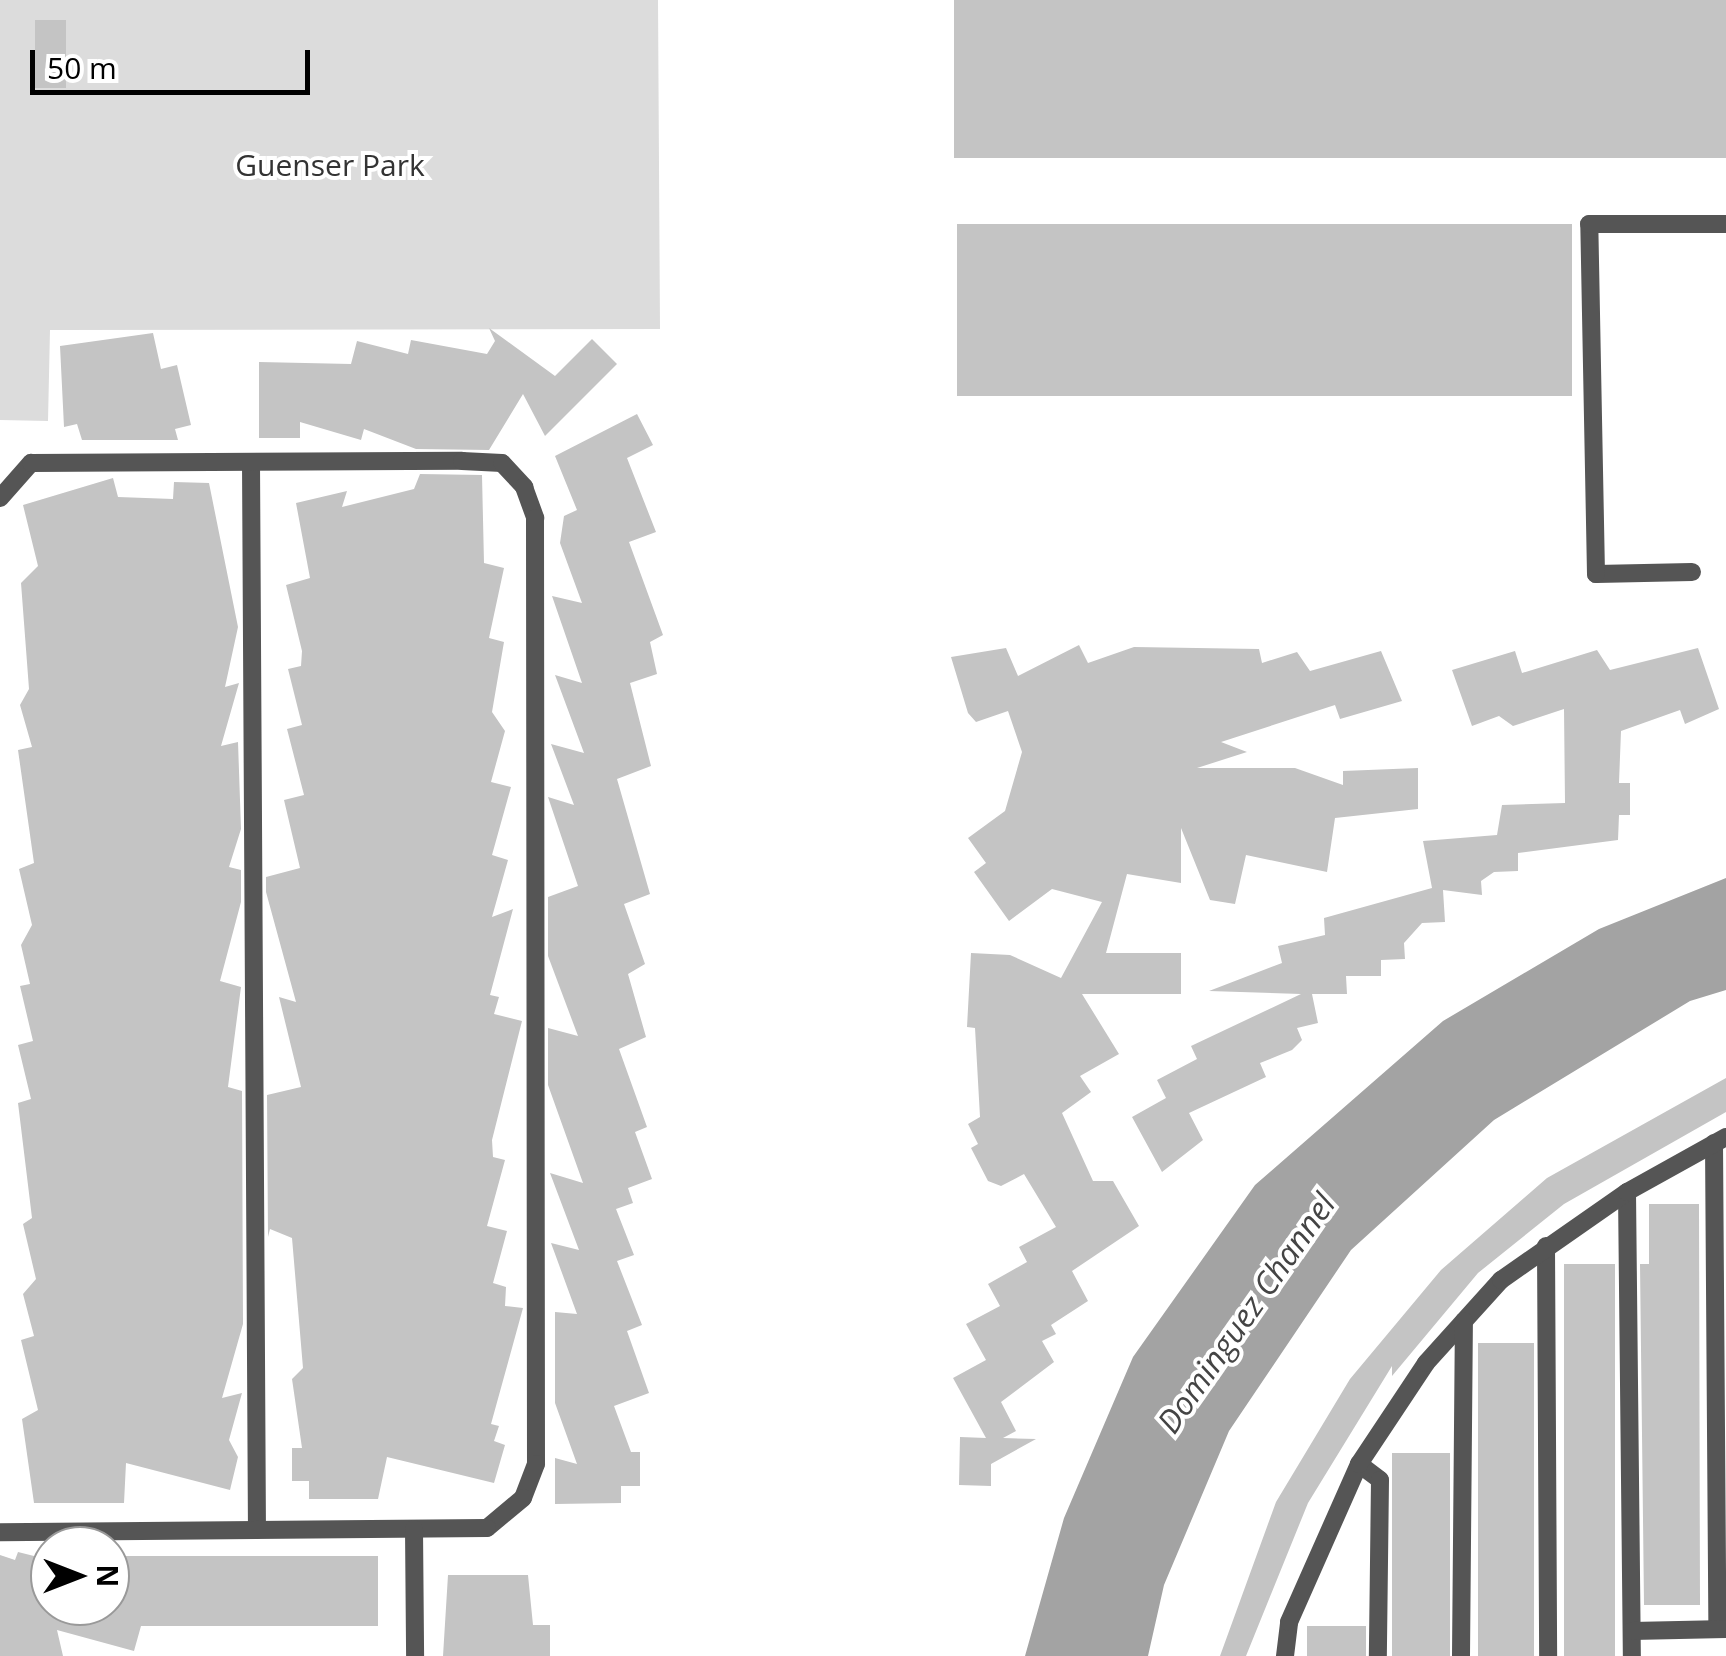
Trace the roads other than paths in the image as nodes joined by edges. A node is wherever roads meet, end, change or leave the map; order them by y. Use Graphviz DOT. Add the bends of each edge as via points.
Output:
graph roads {
  1 [pos="1726,224"];
  2 [pos="251,462"];
  3 [pos="0,498"];
  4 [pos="1692,572"];
  5 [pos="1720,1140"];
  6 [pos="1626,1192"];
  7 [pos="1546,1246"];
  8 [pos="1464,1321"];
  9 [pos="1359,1464"];
  10 [pos="414,1529"];
  11 [pos="257,1530"];
  12 [pos="0,1532"];
  13 [pos="1722,1629"];
  14 [pos="1632,1631"];
  15 [pos="415,1656"];
  16 [pos="1286,1656"];
  17 [pos="1378,1656"];
  18 [pos="1461,1656"];
  19 [pos="1548,1656"];
  20 [pos="1632,1656"];
  1 -- 4 [label="lane" via="1589,224 1596,574"];
  2 -- 3 [label="lane" via="31,463"];
  2 -- 10 [label="lane" via="502,463 524,486 535,518 536,1464 523,1498 487,1528"];
  2 -- 11 [label="lane"];
  5 -- 6 [label="lane"];
  5 -- 13 [label="lane"];
  6 -- 7 [label="lane"];
  6 -- 14 [label="lane"];
  7 -- 8 [label="lane"];
  7 -- 19 [label="lane"];
  8 -- 9 [label="lane"];
  8 -- 18 [label="lane"];
  9 -- 16 [label="lane" via="1289,1622"];
  9 -- 17 [label="lane" via="1380,1480"];
  10 -- 11 [label="lane"];
  10 -- 15 [label="lane"];
  11 -- 12 [label="lane"];
  13 -- 14 [label="lane"];
  14 -- 20 [label="lane"];
}
